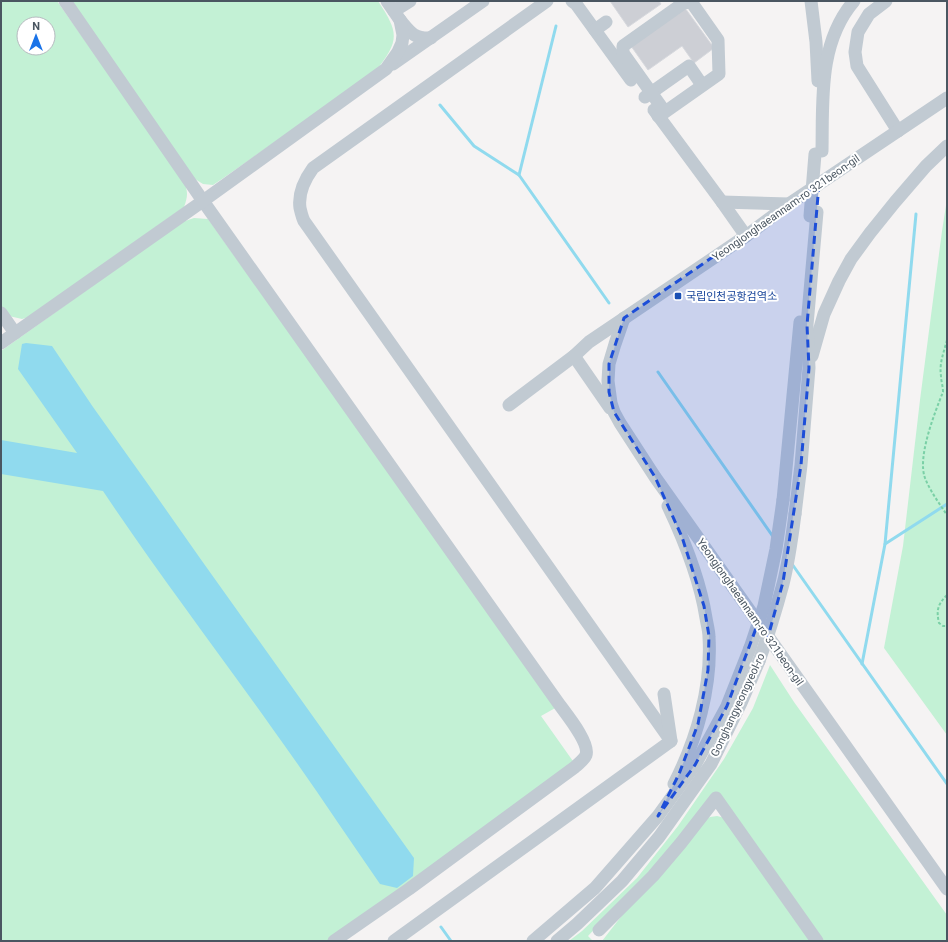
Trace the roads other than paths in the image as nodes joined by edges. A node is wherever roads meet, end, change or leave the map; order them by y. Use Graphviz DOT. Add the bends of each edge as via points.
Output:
graph roads {
  1 [pos="65,1"];
  2 [pos="410,1"];
  3 [pos="483,1"];
  4 [pos="547,1"];
  5 [pos="572,1"];
  6 [pos="811,1"];
  7 [pos="854,1"];
  8 [pos="886,1"];
  9 [pos="394,10"];
  10 [pos="606,22"];
  11 [pos="595,30"];
  12 [pos="431,38"];
  13 [pos="386,69"];
  14 [pos="702,85"];
  15 [pos="648,95"];
  16 [pos="947,98"];
  17 [pos="661,114"];
  18 [pos="898,131"];
  19 [pos="947,146"];
  20 [pos="818,153"];
  21 [pos="203,201"];
  22 [pos="722,202"];
  23 [pos="789,204"];
  24 [pos="813,214"];
  25 [pos="746,236"];
  26 [pos="1,313"];
  27 [pos="624,318"];
  28 [pos="15,332"];
  29 [pos="1,343"];
  30 [pos="574,356"];
  31 [pos="809,368"];
  32 [pos="509,405"];
  33 [pos="620,423"];
  34 [pos="655,477"];
  35 [pos="664,694"];
  36 [pos="671,741"];
  37 [pos="658,816"];
  38 [pos="947,889"];
  39 [pos="600,930"];
  40 [pos="334,941"];
  41 [pos="394,941"];
  42 [pos="533,941"];
  43 [pos="557,941"];
  44 [pos="817,941"];
  1 -- 21 [label="street"];
  2 -- 9 [label="street"];
  3 -- 12 [label="street"];
  4 -- 36 [label="street" via="313,168 301,194 300,207 304,221"];
  5 -- 11 [label="street"];
  6 -- 20 [label="street" via="816,42"];
  7 -- 20 [label="street" via="839,22 830,42 824,78"];
  8 -- 18 [label="street" via="869,14 858,32 855,52 857,66"];
  9 -- 12 [label="street" via="413,34"];
  9 -- 13 [label="street" via="403,36 402,44"];
  10 -- 11 [label="street"];
  11 -- 15 [label="street"];
  12 -- 13 [label="street"];
  13 -- 21 [label="street"];
  14 -- 15 [label="street" via="689,66"];
  14 -- 15 [label="street" via="719,74 718,40 692,4 685,2 623,46 623,53"];
  14 -- 17 [label="street"];
  15 -- 17 [label="street"];
  16 -- 18 [label="street, Yeongjonghaeannam-ro 321beon-gil"];
  17 -- 22 [label="street"];
  18 -- 23 [label="street, Yeongjonghaeannam-ro 321beon-gil"];
  19 -- 31 [label="street" via="900,196 851,259 824,314"];
  20 -- 24 [label="street"];
  21 -- 28 [label="street"];
  21 -- 40 [label="street" via="586,744 587,754 575,767"];
  22 -- 23 [label="street"];
  22 -- 25 [label="street"];
  23 -- 25 [label="street, Yeongjonghaeannam-ro 321beon-gil"];
  24 -- 31 [label="street" via="807,325"];
  24 -- 37 [label="street, Gonghangyeongyeol-ro, bridge" via="783,500 764,606 727,706 695,765"];
  25 -- 27 [label="street, Yeongjonghaeannam-ro 321beon-gil"];
  26 -- 28 [label="street"];
  27 -- 30 [label="street, Yeongjonghaeannam-ro 321beon-gil" via="589,342"];
  27 -- 33 [label="street, Yeongjonghaeannam-ro 321beon-gil" via="609,364 608,381 611,403"];
  28 -- 29 [label="street"];
  30 -- 32 [label="street, Yeongjonghaeannam-ro 321beon-gil"];
  30 -- 33 [label="street"];
  31 -- 43 [label="street, Gonghangyeongyeol-ro, bridge" via="801,465 783,582 771,627 741,703 711,764 660,837 622,881"];
  33 -- 34 [label="street, Yeongjonghaeannam-ro 321beon-gil"];
  34 -- 37 [label="street" via="695,572 709,636 708,670 698,724 679,774"];
  34 -- 38 [label="street, Yeongjonghaeannam-ro 321beon-gil"];
  35 -- 36 [label="street"];
  36 -- 41 [label="street"];
  37 -- 42 [label="street, Gonghangyeongyeol-ro" via="595,888"];
  39 -- 44 [label="street" via="653,876 716,798"];
}
